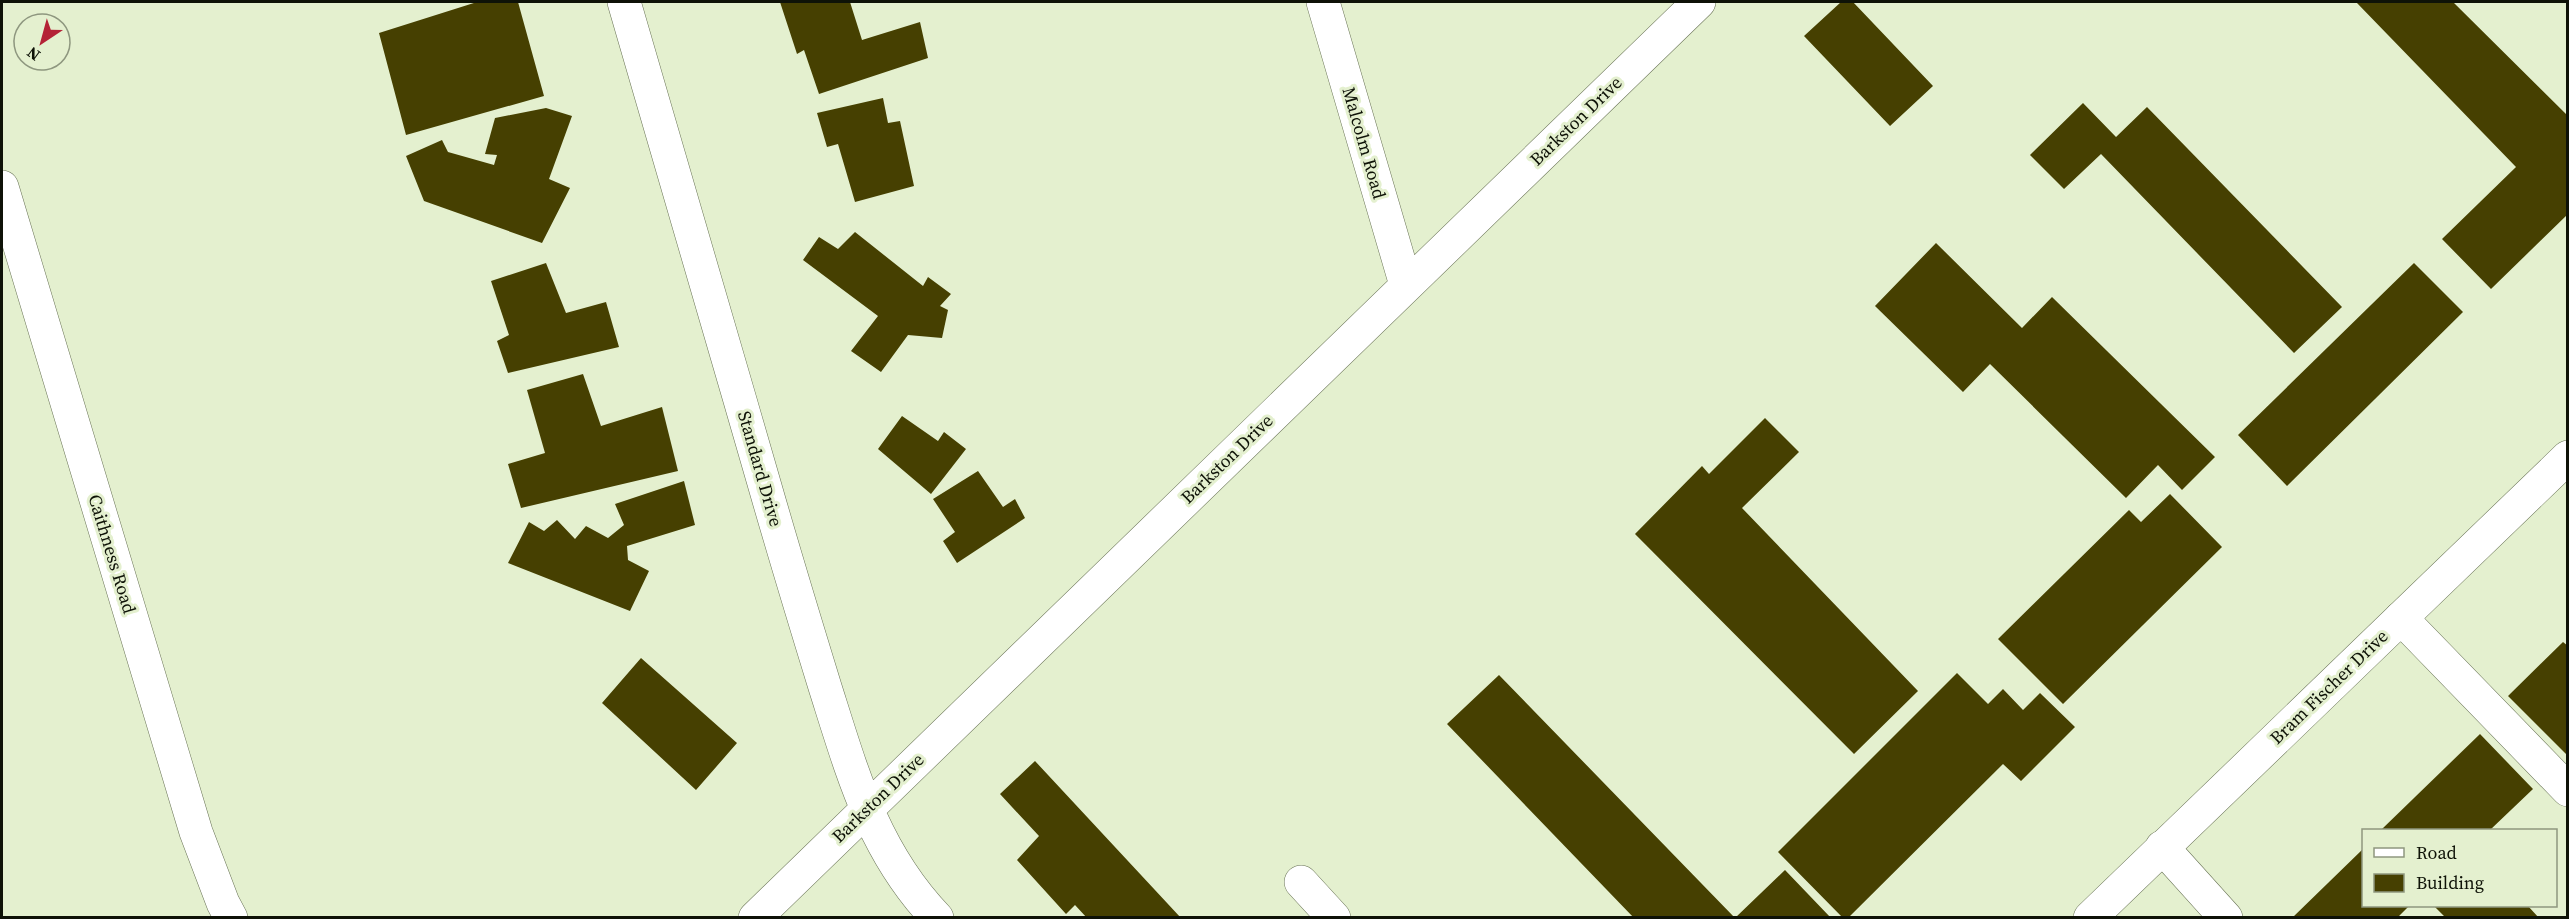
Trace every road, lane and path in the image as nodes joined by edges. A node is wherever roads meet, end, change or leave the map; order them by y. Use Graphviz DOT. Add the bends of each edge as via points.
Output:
graph roads {
  1 [pos="624,2"];
  2 [pos="1323,2"];
  3 [pos="1699,2"];
  4 [pos="2,187"];
  5 [pos="1406,285"];
  6 [pos="2568,456"];
  7 [pos="2401,618"];
  8 [pos="2568,790"];
  9 [pos="866,809"];
  10 [pos="2162,847"];
  11 [pos="1301,882"];
  12 [pos="231,918"];
  13 [pos="755,918"];
  14 [pos="937,918"];
  15 [pos="1334,918"];
  16 [pos="2090,918"];
  17 [pos="2226,918"];
  1 -- 9 [label="street, Standard Drive" via="804,621"];
  2 -- 5 [label="street, Malcolm Road"];
  3 -- 5 [label="street, Barkston Drive"];
  4 -- 12 [label="street, Caithness Road" via="196,832"];
  5 -- 9 [label="street, Barkston Drive"];
  6 -- 7 [label="street, Bram Fischer Drive"];
  7 -- 8 [label="street"];
  7 -- 10 [label="street, Bram Fischer Drive"];
  9 -- 13 [label="street, Barkston Drive"];
  9 -- 14 [label="street, Standard Drive" via="888,856"];
  10 -- 16 [label="street, Bram Fischer Drive"];
  10 -- 17 [label="street"];
  11 -- 15 [label="street"];
}
